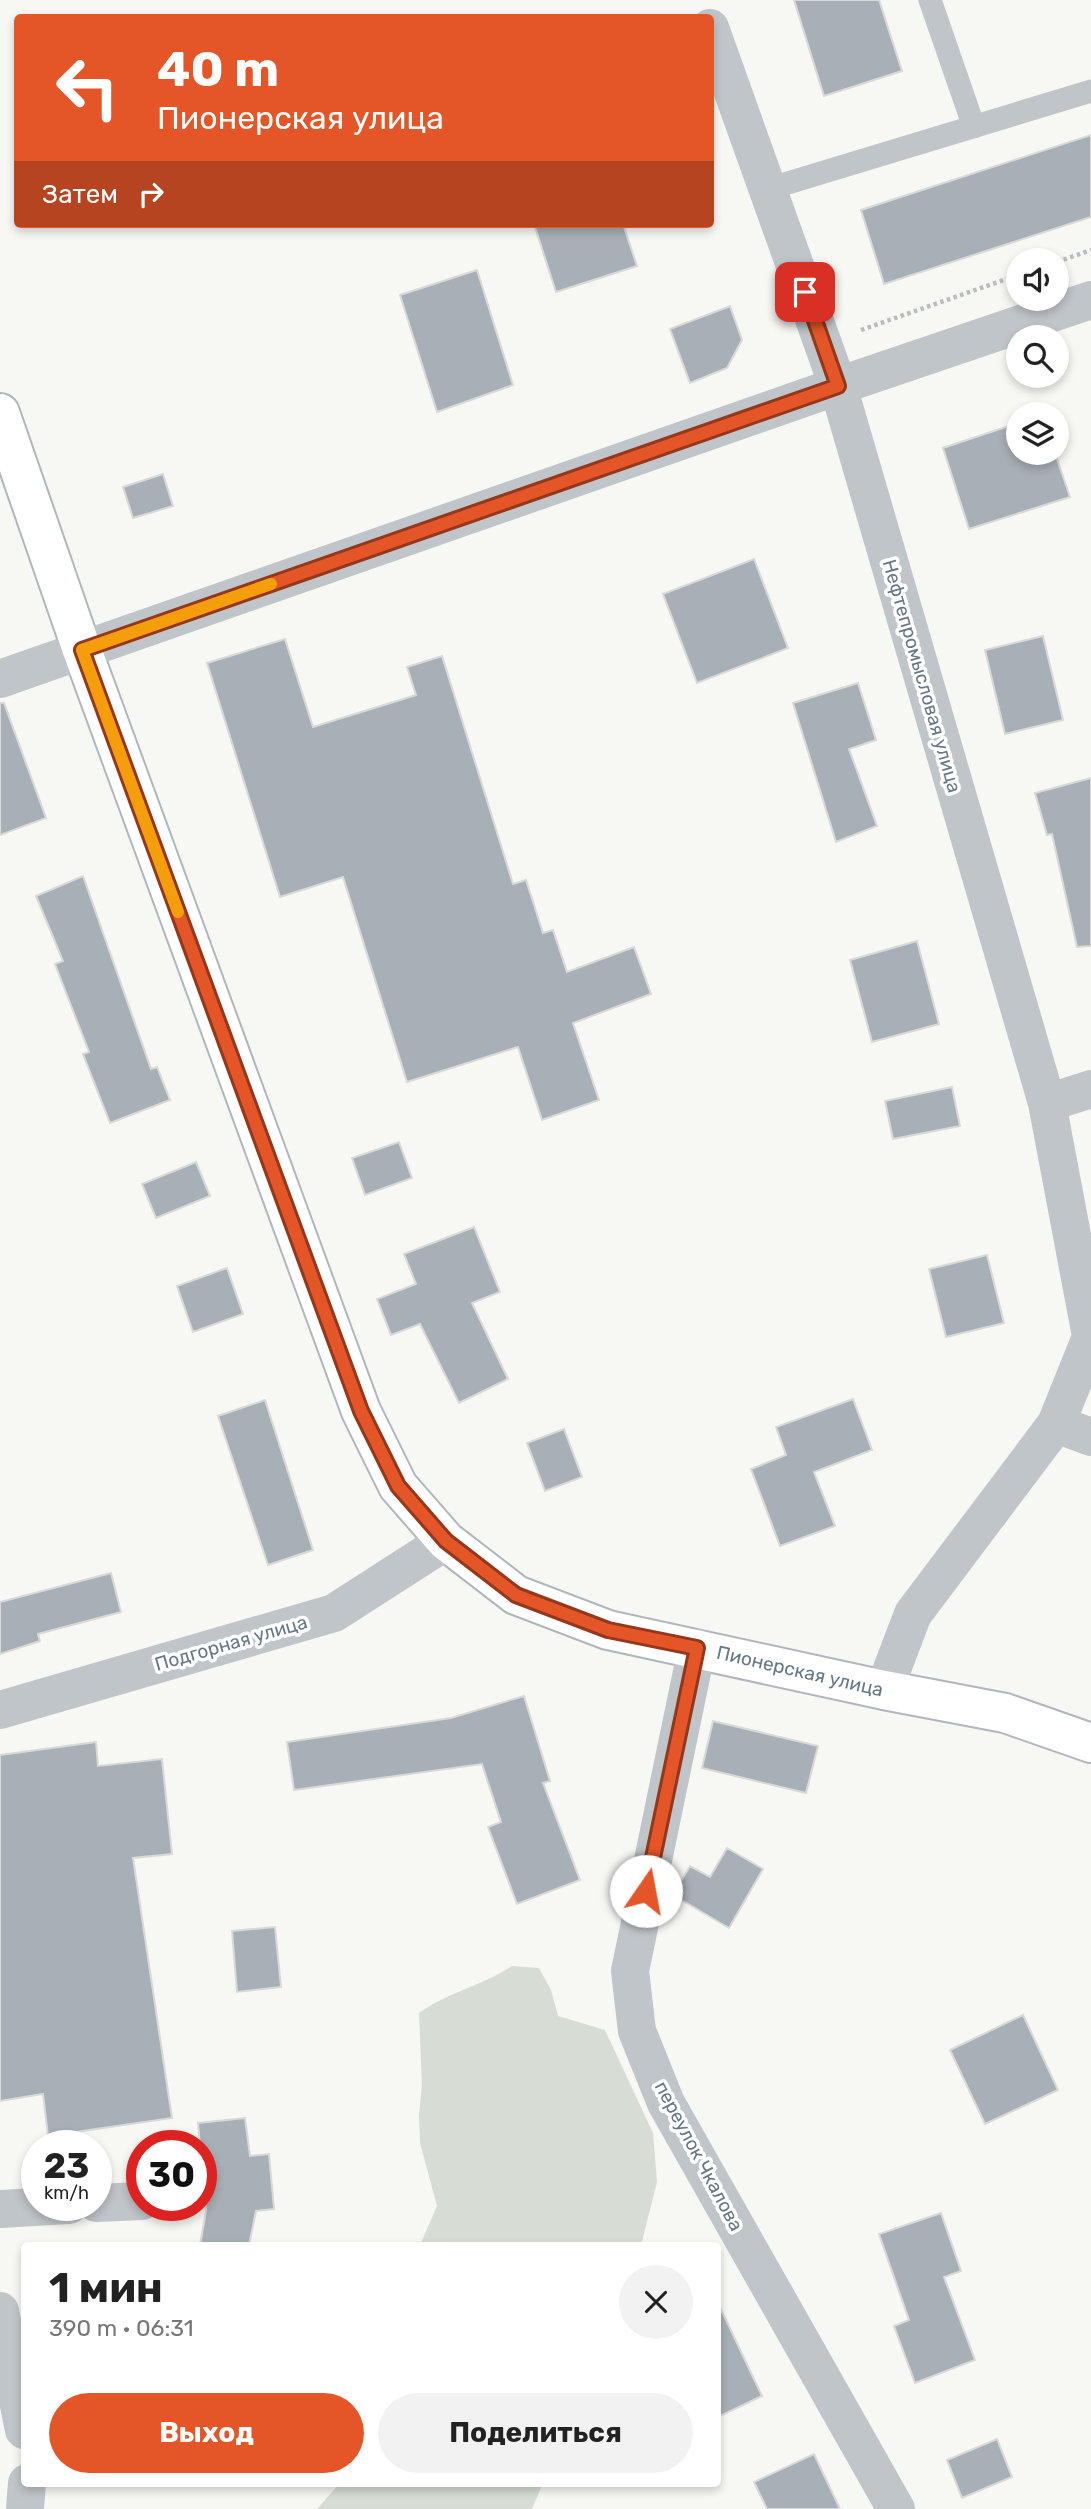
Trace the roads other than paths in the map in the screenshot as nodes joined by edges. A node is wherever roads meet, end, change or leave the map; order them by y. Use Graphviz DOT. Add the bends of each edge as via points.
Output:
graph roads {
  1 [pos="930,0"];
  2 [pos="714,39"];
  3 [pos="1091,91"];
  4 [pos="974,127"];
  5 [pos="768,189"];
  6 [pos="1091,300"];
  7 [pos="838,386"];
  8 [pos="0,412"];
  9 [pos="82,650"];
  10 [pos="0,679"];
  11 [pos="1091,1089"];
  12 [pos="1047,1103"];
  13 [pos="1091,1337"];
  14 [pos="1073,1431"];
  15 [pos="446,1541"];
  16 [pos="697,1648"];
  17 [pos="884,1690"];
  18 [pos="0,1710"];
  19 [pos="1091,1743"];
  20 [pos="21,2208"];
  21 [pos="0,2209"];
  22 [pos="0,2311"];
  23 [pos="21,2415"];
  24 [pos="27,2487"];
  25 [pos="25,2509"];
  26 [pos="896,2509"];
  1 -- 4 [label="lane"];
  2 -- 5 [label="street, Нефтепромысловая улица"];
  3 -- 4 [label="lane"];
  4 -- 5 [label="lane"];
  5 -- 7 [label="street, Нефтепромысловая улица"];
  6 -- 7 [label="street"];
  7 -- 9 [label="street"];
  7 -- 12 [label="street, Нефтепромысловая улица"];
  8 -- 9 [label="main road, Пионерская улица"];
  9 -- 10 [label="street"];
  9 -- 15 [label="main road, Пионерская улица" via="361,1411 398,1486"];
  11 -- 12 [label="street"];
  12 -- 13 [label="street, Нефтепромысловая улица"];
  13 -- 14 [label="street, Нефтепромысловая улица"];
  14 -- 17 [label="street, Нефтепромысловая улица" via="913,1614"];
  15 -- 16 [label="main road, Пионерская улица" via="516,1595 608,1630"];
  15 -- 18 [label="street, Подгорная улица" via="334,1613"];
  16 -- 17 [label="main road, Пионерская улица"];
  16 -- 26 [label="street, переулок Чкалова" via="629,1971 637,2031 666,2103"];
  17 -- 19 [label="main road, Пионерская улица" via="1006,1713"];
  20 -- 21 [label="street"];
  22 -- 23 [label="street"];
  24 -- 25 [label="street"];
}
